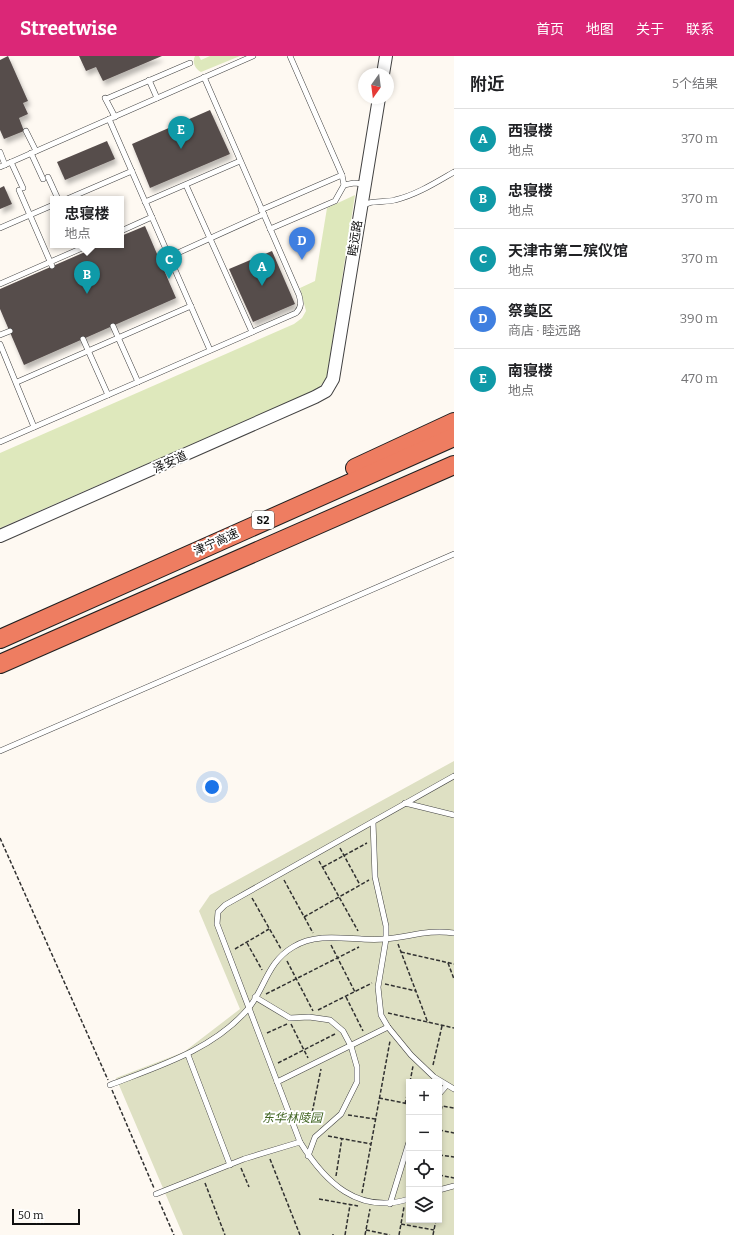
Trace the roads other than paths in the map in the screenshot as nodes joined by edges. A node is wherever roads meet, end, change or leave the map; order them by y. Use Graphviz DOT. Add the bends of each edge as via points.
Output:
graph roads {
  1 [pos="253,56"];
  2 [pos="290,56"];
  3 [pos="386,56"];
  4 [pos="190,63"];
  5 [pos="384,68"];
  6 [pos="204,77"];
  7 [pos="148,80"];
  8 [pos="157,98"];
  9 [pos="377,104"];
  10 [pos="112,118"];
  11 [pos="26,131"];
  12 [pos="0,152"];
  13 [pos="34,152"];
  14 [pos="240,161"];
  15 [pos="11,162"];
  16 [pos="6,164"];
  17 [pos="0,167"];
  18 [pos="454,168"];
  19 [pos="132,171"];
  20 [pos="454,172"];
  21 [pos="342,175"];
  22 [pos="186,185"];
  23 [pos="344,185"];
  24 [pos="363,186"];
  25 [pos="56,196"];
  26 [pos="74,196"];
  27 [pos="145,202"];
  28 [pos="50,206"];
  29 [pos="360,211"];
  30 [pos="262,212"];
  31 [pos="30,215"];
  32 [pos="152,217"];
  33 [pos="0,228"];
  34 [pos="270,229"];
  35 [pos="124,230"];
  36 [pos="210,239"];
  37 [pos="80,249"];
  38 [pos="169,256"];
  39 [pos="160,261"];
  40 [pos="51,264"];
  41 [pos="0,284"];
  42 [pos="191,306"];
  43 [pos="113,326"];
  44 [pos="10,331"];
  45 [pos="252,332"];
  46 [pos="0,335"];
  47 [pos="118,337"];
  48 [pos="83,339"];
  49 [pos="0,344"];
  50 [pos="210,350"];
  51 [pos="88,351"];
  52 [pos="333,379"];
  53 [pos="17,382"];
  54 [pos="138,382"];
  55 [pos="108,395"];
  56 [pos="454,422"];
  57 [pos="34,427"];
  58 [pos="454,437"];
  59 [pos="0,442"];
  60 [pos="454,465"];
  61 [pos="454,472"];
  62 [pos="347,513"];
  63 [pos="270,518"];
  64 [pos="0,536"];
  65 [pos="454,554"];
  66 [pos="0,639"];
  67 [pos="0,664"];
  68 [pos="0,752"];
  69 [pos="454,776"];
  70 [pos="405,804"];
  71 [pos="454,815"];
  72 [pos="373,822"];
  73 [pos="454,933"];
  74 [pos="386,939"];
  75 [pos="256,996"];
  76 [pos="248,1009"];
  77 [pos="388,1028"];
  78 [pos="351,1046"];
  79 [pos="188,1054"];
  80 [pos="277,1082"];
  81 [pos="110,1085"];
  82 [pos="446,1086"];
  83 [pos="454,1089"];
  84 [pos="442,1091"];
  85 [pos="300,1142"];
  86 [pos="406,1151"];
  87 [pos="308,1156"];
  88 [pos="230,1165"];
  89 [pos="454,1186"];
  90 [pos="442,1189"];
  91 [pos="156,1194"];
  92 [pos="406,1200"];
  93 [pos="390,1204"];
  1 -- 6 [label="lane"];
  2 -- 21 [label="lane"];
  3 -- 5 [label="street"];
  4 -- 7 [label="lane"];
  6 -- 8 [label="lane"];
  6 -- 14 [label="lane"];
  7 -- 8 [label="lane"];
  7 -- 10 [label="lane" via="105,98"];
  8 -- 10 [label="lane"];
  9 -- 24 [label="street, 睦远路"];
  10 -- 13 [label="lane"];
  10 -- 19 [label="lane"];
  11 -- 13 [label="lane"];
  12 -- 16 [label="lane"];
  13 -- 15 [label="lane"];
  13 -- 25 [label="lane"];
  14 -- 22 [label="lane"];
  14 -- 30 [label="lane"];
  15 -- 16 [label="lane"];
  15 -- 31 [label="lane"];
  16 -- 17 [label="lane"];
  18 -- 24 [label="lane" via="417,189 388,199 371,199 365,194"];
  19 -- 26 [label="lane"];
  19 -- 27 [label="lane"];
  20 -- 29 [label="lane" via="394,201 368,203"];
  21 -- 23 [label="lane"];
  21 -- 30 [label="lane"];
  22 -- 27 [label="lane"];
  22 -- 36 [label="lane"];
  23 -- 24 [label="lane" via="354,183"];
  23 -- 34 [label="lane" via="335,201"];
  24 -- 29 [label="street, 睦远路"];
  27 -- 32 [label="lane"];
  28 -- 31 [label="lane"];
  29 -- 52 [label="street, 睦远路"];
  30 -- 34 [label="lane"];
  30 -- 36 [label="lane"];
  31 -- 33 [label="lane"];
  31 -- 40 [label="lane"];
  32 -- 35 [label="lane"];
  32 -- 38 [label="lane"];
  34 -- 45 [label="lane" via="301,305 296,313"];
  36 -- 38 [label="lane"];
  36 -- 45 [label="lane"];
  37 -- 40 [label="lane"];
  38 -- 39 [label="lane"];
  38 -- 42 [label="lane"];
  40 -- 41 [label="lane"];
  42 -- 47 [label="lane"];
  42 -- 50 [label="lane"];
  43 -- 47 [label="lane"];
  44 -- 46 [label="lane"];
  45 -- 50 [label="lane"];
  47 -- 51 [label="lane"];
  47 -- 54 [label="lane"];
  48 -- 51 [label="lane"];
  49 -- 53 [label="lane"];
  50 -- 54 [label="lane"];
  51 -- 53 [label="lane"];
  51 -- 55 [label="lane"];
  52 -- 64 [label="street, 泽安道" via="326,390 315,397"];
  53 -- 57 [label="lane"];
  54 -- 55 [label="lane"];
  55 -- 57 [label="lane"];
  56 -- 63 [label="highway" via="362,465"];
  57 -- 59 [label="lane"];
  58 -- 63 [label="highway, 津宁高速 / S2"];
  60 -- 62 [label="highway, 津宁高速 / S2"];
  61 -- 62 [label="highway"];
  62 -- 67 [label="highway, 津宁高速 / S2"];
  63 -- 66 [label="highway, 津宁高速 / S2"];
  65 -- 68 [label="lane"];
  69 -- 70 [label="lane"];
  70 -- 71 [label="lane"];
  70 -- 72 [label="lane"];
  72 -- 74 [label="lane" via="376,877 386,926"];
  72 -- 76 [label="lane" via="225,905 218,912 217,924"];
  73 -- 74 [label="lane" via="427,932"];
  74 -- 75 [label="lane" via="316,938 300,943 283,953"];
  74 -- 77 [label="lane" via="379,981 380,1011"];
  75 -- 76 [label="lane"];
  75 -- 78 [label="lane" via="284,1016 321,1018 337,1025"];
  76 -- 79 [label="lane" via="223,1031"];
  76 -- 80 [label="lane"];
  77 -- 78 [label="lane"];
  77 -- 82 [label="lane" via="415,1059"];
  78 -- 80 [label="lane"];
  78 -- 87 [label="lane" via="357,1067 357,1082 341,1114 318,1134"];
  79 -- 81 [label="lane"];
  79 -- 88 [label="lane"];
  80 -- 85 [label="lane"];
  82 -- 83 [label="lane"];
  82 -- 84 [label="lane"];
  85 -- 87 [label="lane"];
  85 -- 88 [label="lane"];
  86 -- 93 [label="lane"];
  87 -- 93 [label="lane" via="334,1186 361,1199"];
  88 -- 91 [label="lane"];
  89 -- 90 [label="lane"];
  92 -- 93 [label="lane"];
}
